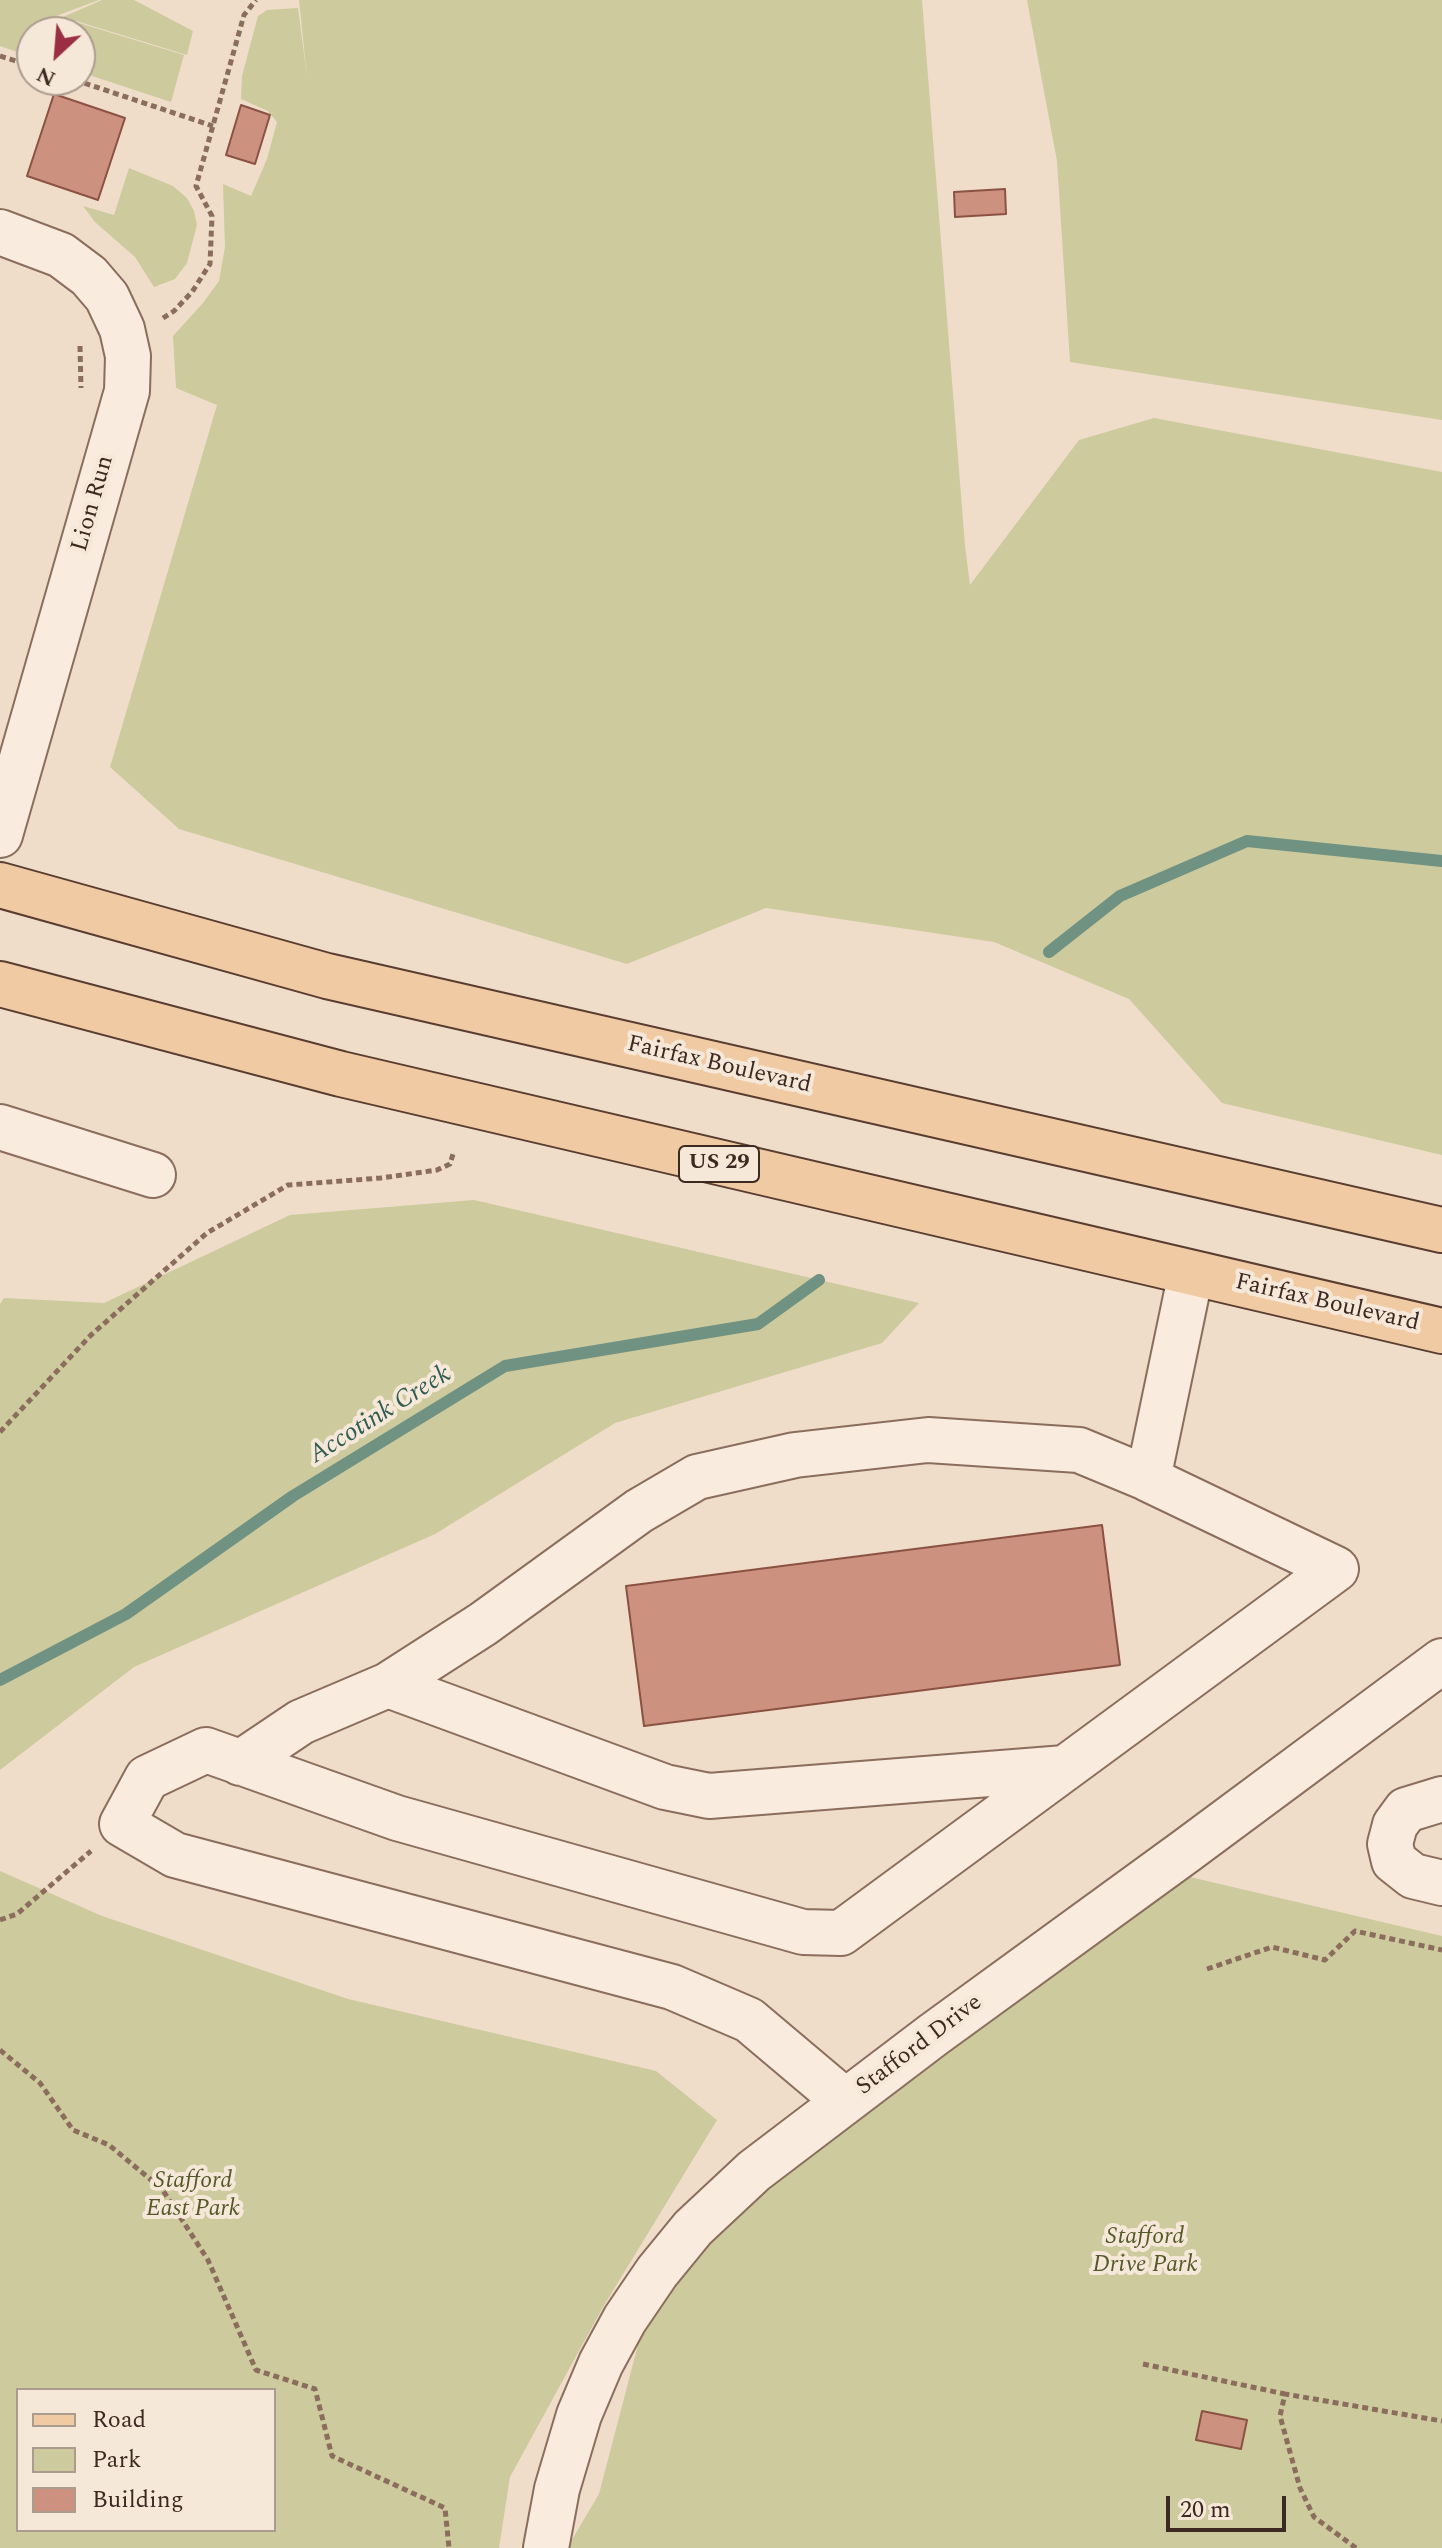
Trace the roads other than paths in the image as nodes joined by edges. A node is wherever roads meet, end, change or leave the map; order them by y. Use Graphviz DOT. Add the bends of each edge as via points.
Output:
graph roads {
  1 [pos="0,232"];
  2 [pos="0,835"];
  3 [pos="0,885"];
  4 [pos="0,984"];
  5 [pos="0,1127"];
  6 [pos="153,1175"];
  7 [pos="1442,1230"];
  8 [pos="1191,1273"];
  9 [pos="1442,1331"];
  10 [pos="1149,1479"];
  11 [pos="1442,1661"];
  12 [pos="388,1685"];
  13 [pos="240,1763"];
  14 [pos="1065,1768"];
  15 [pos="1442,1799"];
  16 [pos="1442,1883"];
  17 [pos="845,2101"];
  18 [pos="546,2548"];
  1 -- 2 [label="street, Lion Run" via="61,255 89,276 112,308 128,356 127,391"];
  3 -- 7 [label="main road, Fairfax Boulevard" via="327,976"];
  4 -- 8 [label="main road, Fairfax Boulevard / US 29" via="357,1078"];
  5 -- 6 [label="street"];
  8 -- 9 [label="main road, Fairfax Boulevard / US 29"];
  8 -- 10 [label="street"];
  10 -- 12 [label="street" via="1079,1450 928,1440 795,1455 697,1477 639,1511"];
  10 -- 14 [label="street" via="1336,1569"];
  11 -- 17 [label="street, Stafford Drive"];
  12 -- 13 [label="street" via="301,1722"];
  12 -- 14 [label="street" via="665,1787 709,1796"];
  13 -- 14 [label="street" via="397,1818 803,1932 841,1933"];
  13 -- 17 [label="street" via="206,1750 147,1778 122,1824 175,1855 672,1987 749,2020"];
  15 -- 16 [label="street" via="1406,1810 1390,1844 1394,1861 1413,1876"];
  17 -- 18 [label="street, Stafford Drive" via="754,2171 693,2228 641,2296 601,2363 579,2415"];
}
